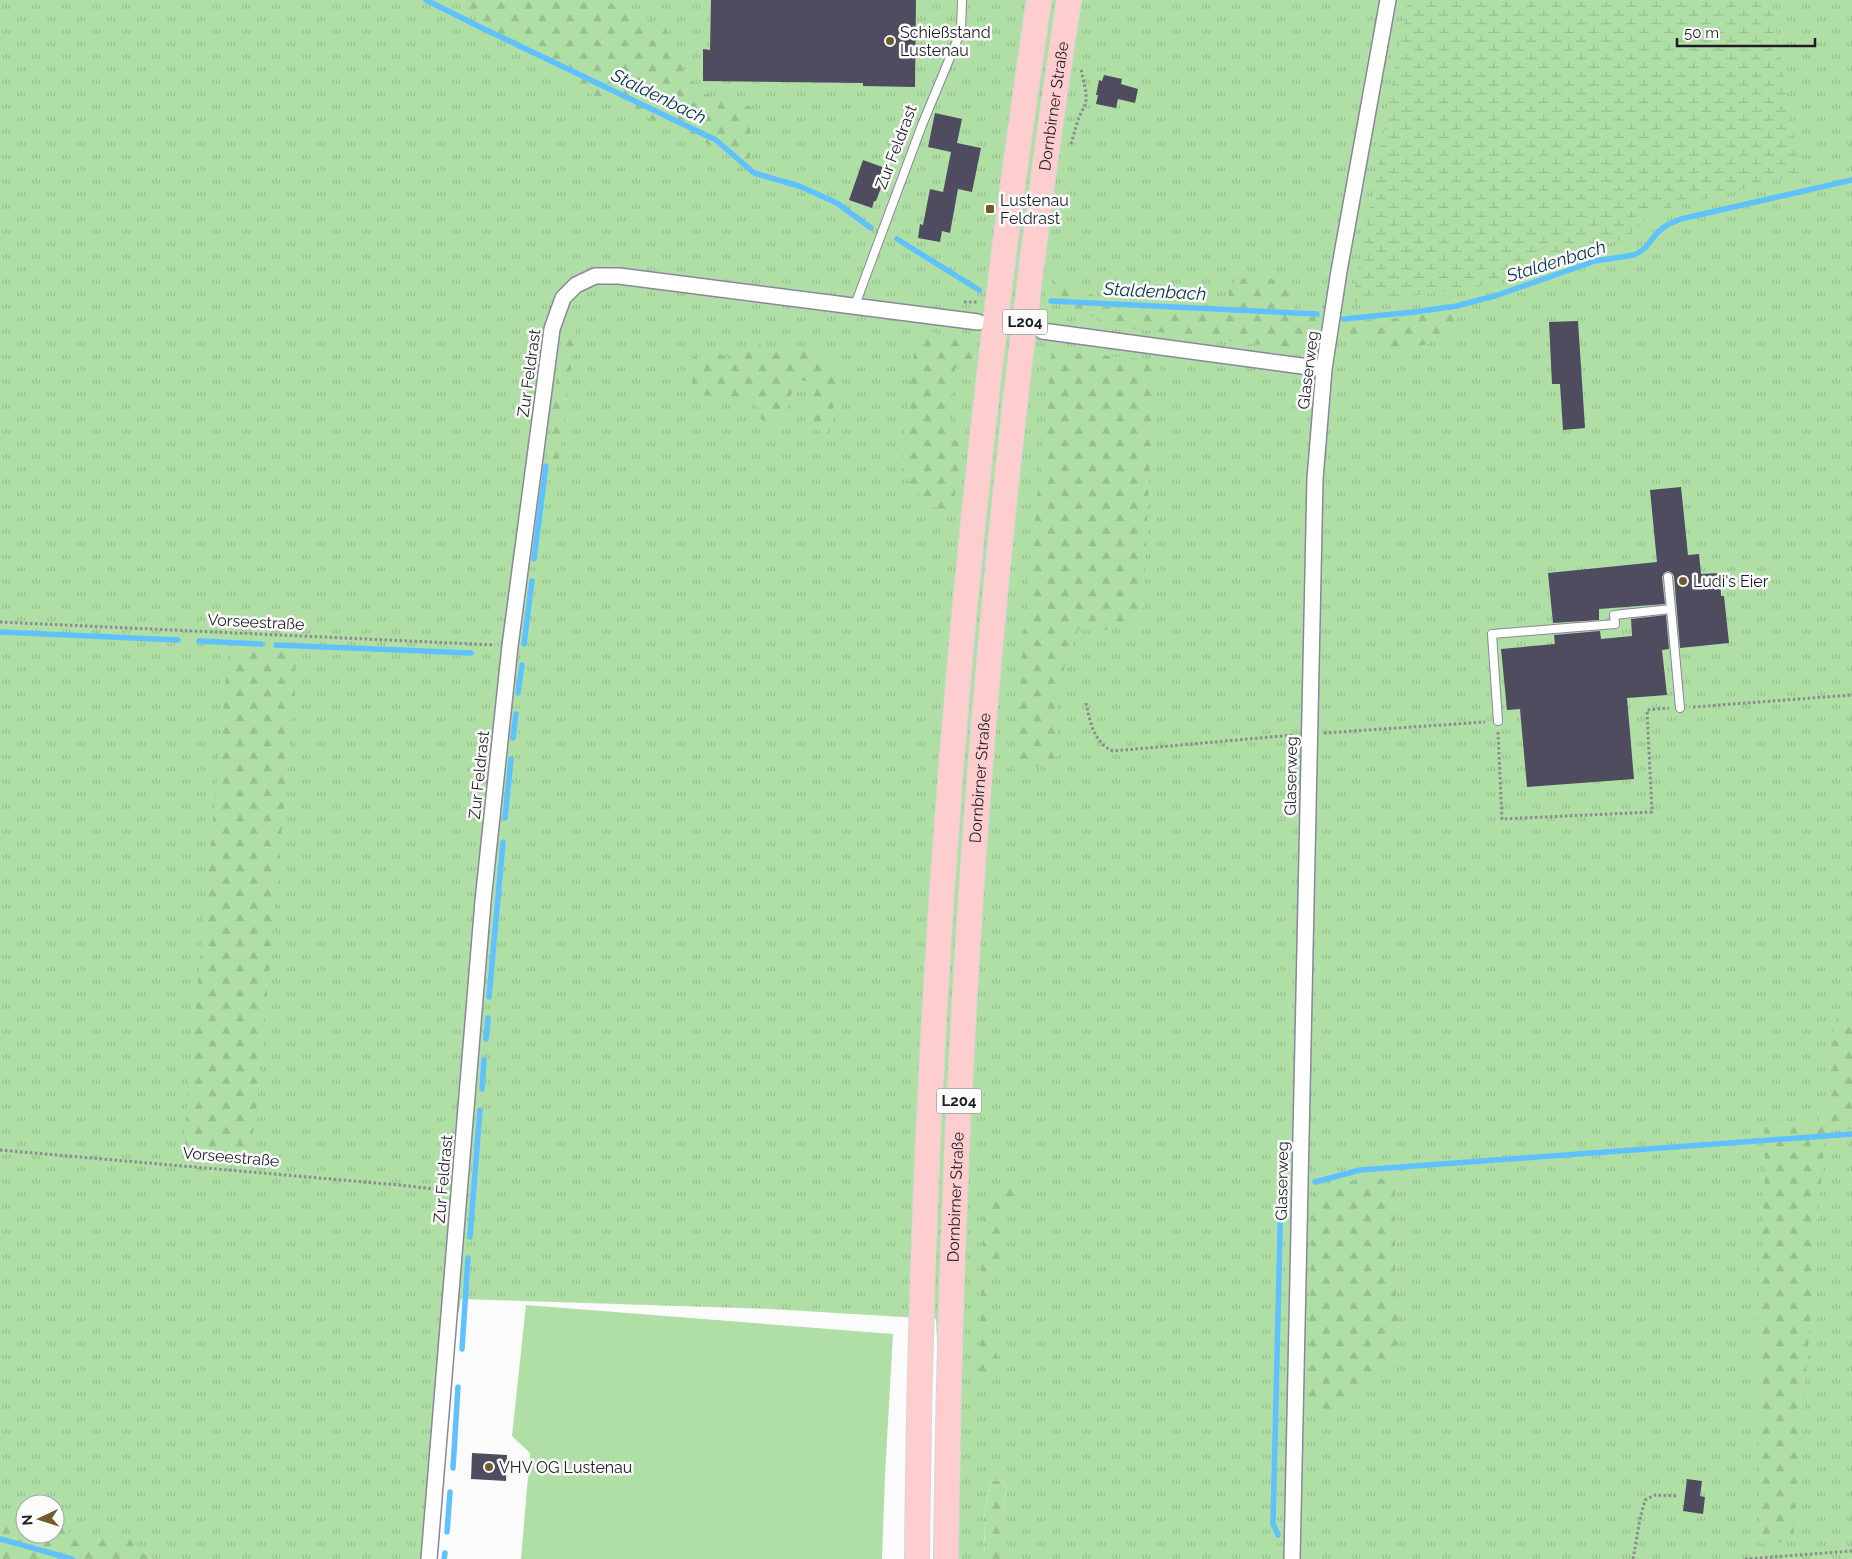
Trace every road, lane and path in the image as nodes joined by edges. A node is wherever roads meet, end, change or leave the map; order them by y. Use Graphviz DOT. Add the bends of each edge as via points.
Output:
graph roads {
  1 [pos="962,0"];
  2 [pos="1039,0"];
  3 [pos="1069,0"];
  4 [pos="1388,0"];
  5 [pos="1081,67"];
  6 [pos="1068,148"];
  7 [pos="854,305"];
  8 [pos="978,322"];
  9 [pos="1042,331"];
  10 [pos="1324,369"];
  11 [pos="1668,577"];
  12 [pos="1671,609"];
  13 [pos="0,622"];
  14 [pos="510,646"];
  15 [pos="1852,695"];
  16 [pos="1086,703"];
  17 [pos="1680,708"];
  18 [pos="1498,721"];
  19 [pos="1309,734"];
  20 [pos="0,1150"];
  21 [pos="459,1192"];
  22 [pos="1678,1496"];
  23 [pos="1852,1551"];
  24 [pos="429,1559"];
  25 [pos="918,1559"];
  26 [pos="946,1559"];
  27 [pos="1292,1559"];
  28 [pos="1633,1559"];
  29 [pos="1745,1559"];
  1 -- 7 [label="lane, Zur Feldrast" via="961,31"];
  2 -- 25 [label="main road, Dornbirner Straße / L204" via="977,482 940,908 921,1322"];
  3 -- 26 [label="main road, Dornbirner Straße / L204" via="1043,172 1010,452 975,829 952,1262"];
  4 -- 10 [label="street, Glaserweg"];
  5 -- 6 [label="path" via="1086,104"];
  7 -- 8 [label="street, Zur Feldrast"];
  7 -- 14 [label="street, Zur Feldrast" via="619,276 595,276 576,285 563,298 552,329"];
  9 -- 10 [label="street"];
  10 -- 19 [label="street, Glaserweg" via="1315,478"];
  11 -- 12 [label="lane"];
  12 -- 17 [label="lane"];
  12 -- 18 [label="lane" via="1614,615 1615,624 1492,634"];
  13 -- 14 [label="path, Vorseestraße"];
  14 -- 21 [label="street, Zur Feldrast" via="483,901"];
  15 -- 17 [label="path"];
  16 -- 19 [label="path" via="1099,742 1113,751"];
  17 -- 18 [label="path" via="1647,710 1652,812 1502,819"];
  18 -- 19 [label="path"];
  19 -- 27 [label="street, Glaserweg"];
  20 -- 21 [label="path, Vorseestraße"];
  21 -- 24 [label="street, Zur Feldrast"];
  22 -- 28 [label="path" via="1656,1495 1645,1500"];
  23 -- 29 [label="path"];
}
